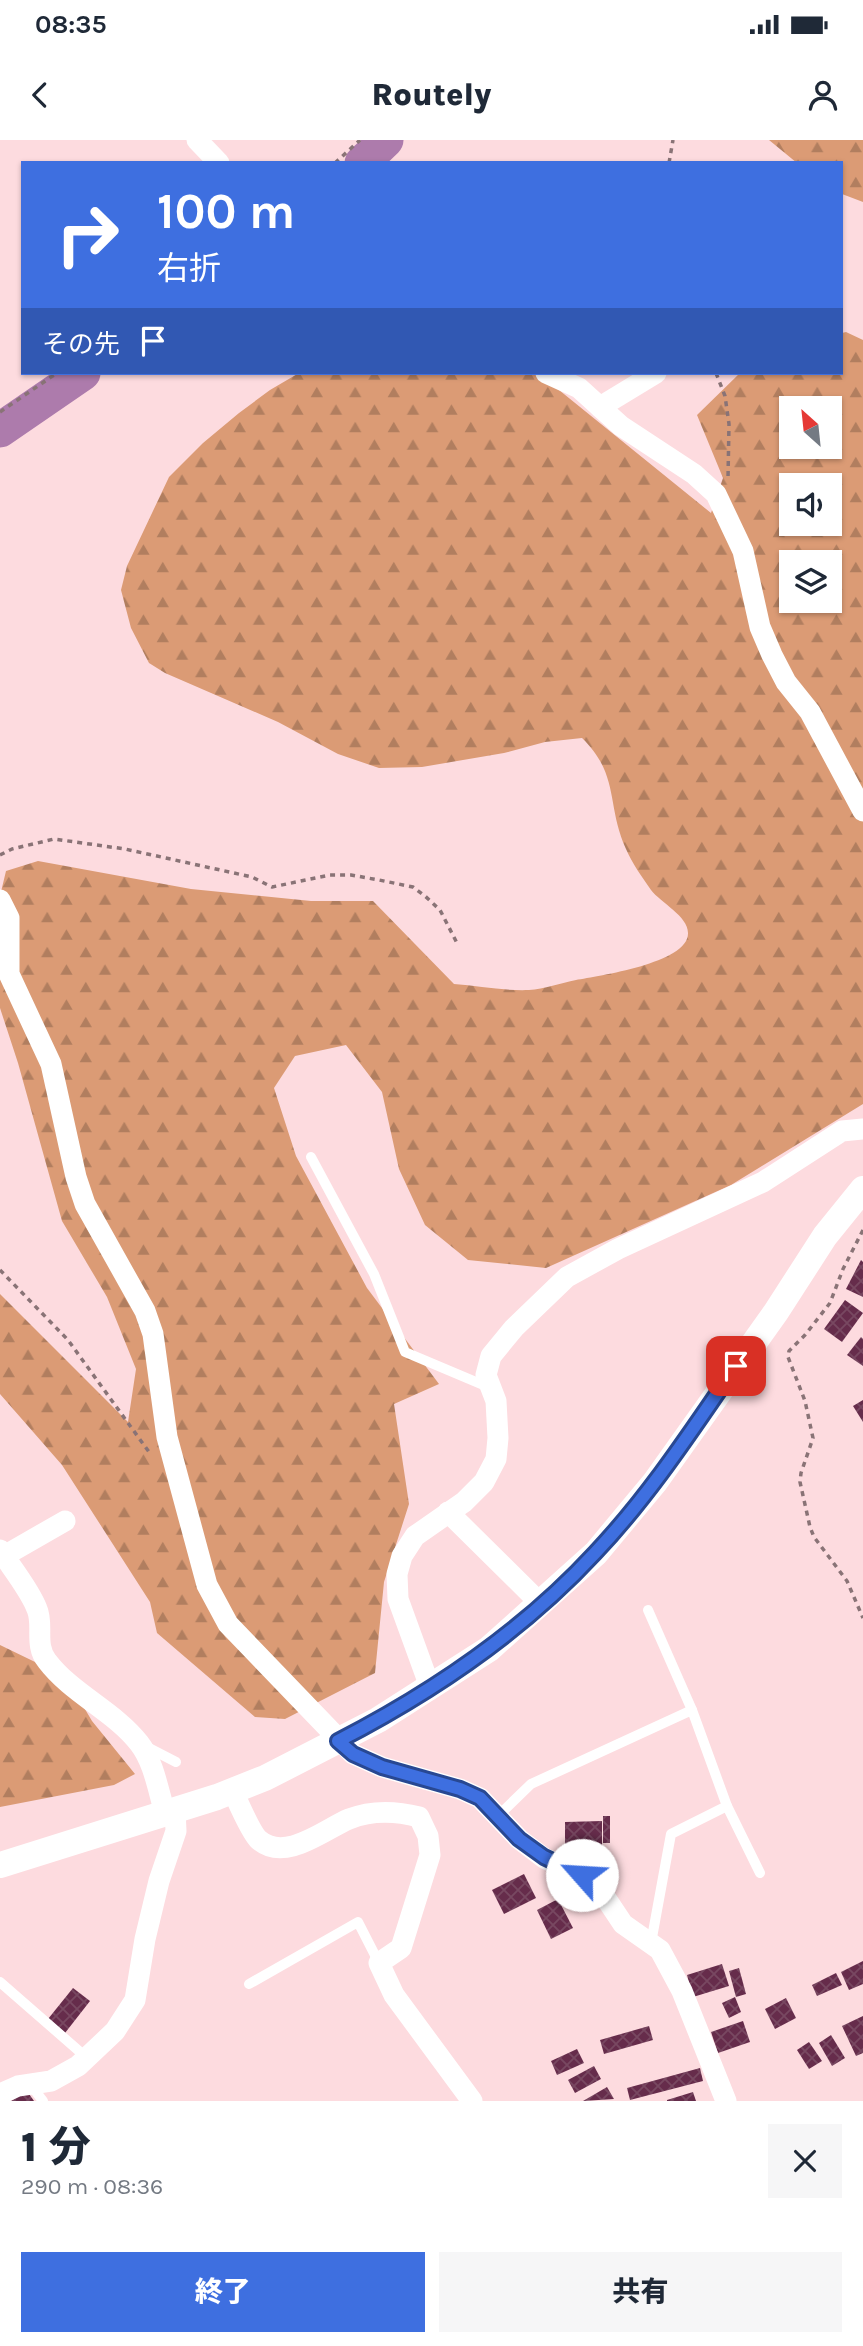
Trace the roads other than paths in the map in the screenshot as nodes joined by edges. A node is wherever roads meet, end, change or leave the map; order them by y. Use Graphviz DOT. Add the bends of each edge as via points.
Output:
graph roads {
  1 [pos="197,140"];
  2 [pos="217,161"];
  3 [pos="550,375"];
  4 [pos="653,375"];
  5 [pos="600,407"];
  6 [pos="863,811"];
  7 [pos="0,900"];
  8 [pos="863,1129"];
  9 [pos="311,1157"];
  10 [pos="863,1189"];
  11 [pos="491,1388"];
  12 [pos="448,1512"];
  13 [pos="65,1521"];
  14 [pos="2,1553"];
  15 [pos="541,1604"];
  16 [pos="648,1609"];
  17 [pos="430,1687"];
  18 [pos="692,1710"];
  19 [pos="338,1741"];
  20 [pos="139,1743"];
  21 [pos="176,1762"];
  22 [pos="233,1791"];
  23 [pos="727,1806"];
  24 [pos="170,1812"];
  25 [pos="499,1815"];
  26 [pos="0,1865"];
  27 [pos="760,1873"];
  28 [pos="651,1943"];
  29 [pos="379,1963"];
  30 [pos="0,1982"];
  31 [pos="249,1984"];
  32 [pos="86,2058"];
  33 [pos="36,2093"];
  34 [pos="0,2094"];
  35 [pos="472,2101"];
  36 [pos="726,2101"];
  1 -- 2 [label="street"];
  3 -- 5 [label="street" via="579,388"];
  4 -- 5 [label="street"];
  5 -- 6 [label="street" via="716,494 743,551 760,627 772,655 810,712"];
  7 -- 19 [label="street" via="9,918 9,974 51,1064 85,1204 153,1334 167,1437 207,1585 228,1624"];
  8 -- 11 [label="street" via="842,1131 763,1182 567,1277 491,1356 486,1375"];
  9 -- 11 [label="lane" via="374,1274 405,1352"];
  10 -- 15 [label="street" via="825,1236 654,1482 596,1553"];
  11 -- 12 [label="street" via="496,1401 496,1459 484,1482"];
  12 -- 15 [label="street"];
  12 -- 17 [label="street" via="415,1536 397,1574 398,1599"];
  13 -- 14 [label="street"];
  14 -- 20 [label="street" via="38,1611 38,1640 45,1660"];
  15 -- 17 [label="street" via="489,1648"];
  16 -- 18 [label="lane"];
  17 -- 19 [label="street"];
  18 -- 23 [label="lane"];
  18 -- 25 [label="lane" via="531,1784"];
  19 -- 22 [label="street"];
  19 -- 25 [label="street" via="353,1754 382,1767 480,1798"];
  20 -- 21 [label="lane"];
  20 -- 24 [label="street"];
  22 -- 24 [label="street"];
  22 -- 29 [label="street" via="258,1839 274,1847 302,1844 350,1819 379,1812 419,1817 430,1855 401,1948"];
  23 -- 27 [label="lane"];
  23 -- 28 [label="lane" via="671,1833"];
  24 -- 26 [label="street"];
  24 -- 32 [label="street" via="176,1831 159,1881 135,2000 115,2031"];
  25 -- 28 [label="street" via="519,1839 582,1875 603,1894 623,1924"];
  28 -- 36 [label="street" via="660,1950 682,1990"];
  29 -- 31 [label="lane" via="358,1923"];
  29 -- 35 [label="street" via="394,1995"];
  30 -- 32 [label="lane"];
  32 -- 33 [label="street"];
  33 -- 34 [label="street" via="18,2086"];
}
